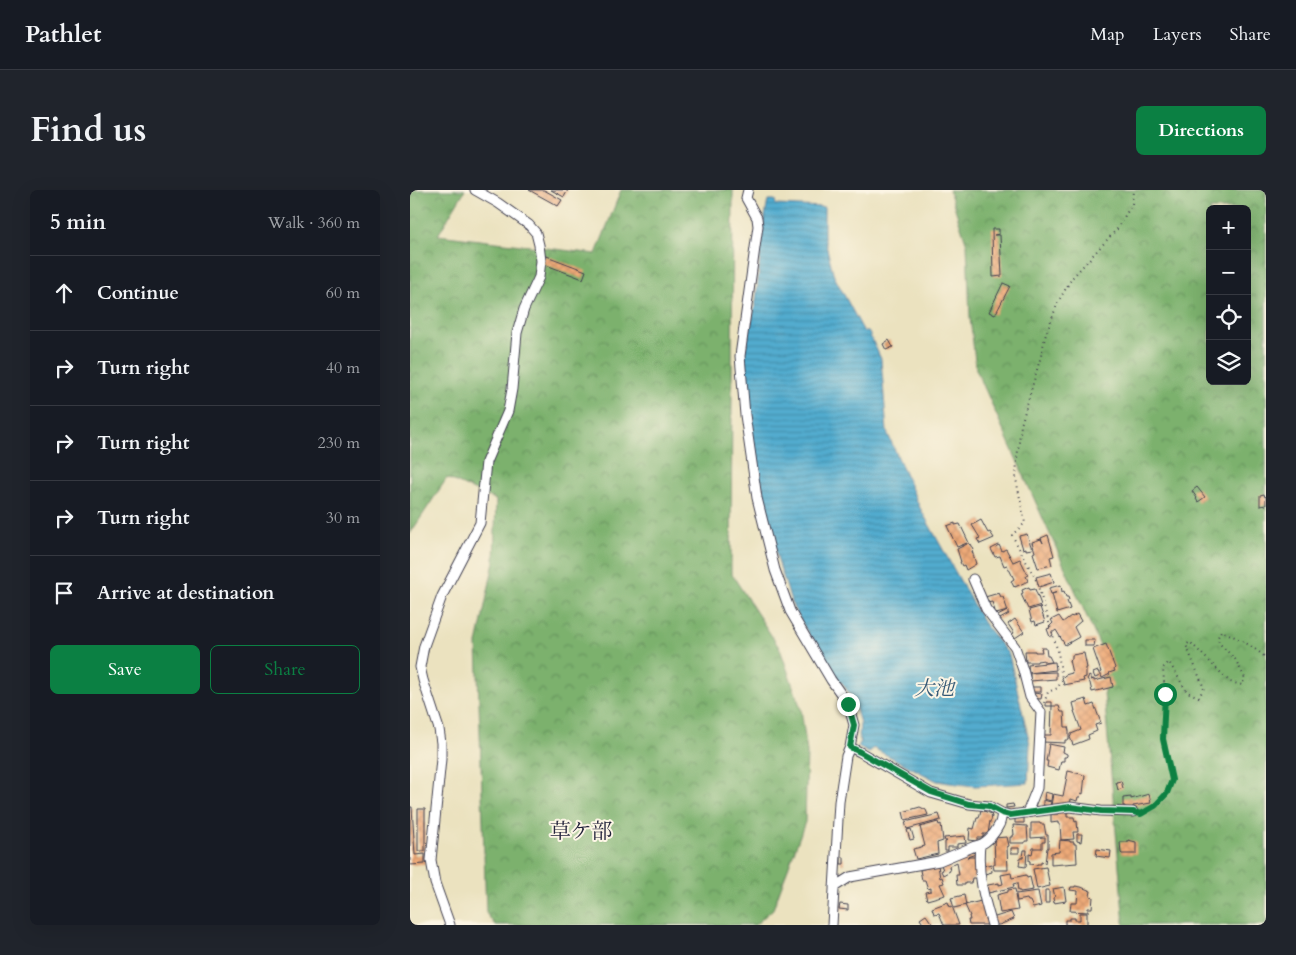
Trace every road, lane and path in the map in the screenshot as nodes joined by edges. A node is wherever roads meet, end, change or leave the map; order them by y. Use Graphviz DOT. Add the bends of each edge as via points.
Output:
graph roads {
  1 [pos="475,190"];
  2 [pos="748,190"];
  3 [pos="1133,190"];
  4 [pos="973,579"];
  5 [pos="1266,658"];
  6 [pos="1041,712"];
  7 [pos="850,747"];
  8 [pos="1133,812"];
  9 [pos="1002,813"];
  10 [pos="1027,813"];
  11 [pos="980,845"];
  12 [pos="834,887"];
  13 [pos="450,925"];
  14 [pos="832,925"];
  15 [pos="992,925"];
  1 -- 13 [label="street" via="529,225 536,233 541,261 539,277 517,333 508,411 486,462 480,523 442,596 420,667 441,743 431,860 435,883"];
  2 -- 7 [label="street" via="746,198 758,226 740,356 757,498 775,570 790,611 848,704 854,725"];
  3 -- 6 [label="path" via="1132,204 1118,229 1072,278 1058,302 1021,425 1016,479 1025,523 1012,535 1036,580 1058,652 1062,679 1058,688 1048,692"];
  4 -- 6 [label="street" via="986,610 1015,647 1030,697"];
  5 -- 8 [label="path" via="1236,637 1221,631 1220,643 1235,659 1245,678 1242,685 1230,682 1190,642 1186,645 1204,688 1199,697 1188,692 1169,662 1163,668 1163,739 1172,780 1167,793 1155,806 1141,814"];
  6 -- 10 [label="street" via="1037,788"];
  7 -- 9 [label="street" via="931,792 969,804 989,806"];
  7 -- 12 [label="street" via="839,802"];
  8 -- 10 [label="street" via="1070,807"];
  9 -- 10 [label="street"];
  9 -- 11 [label="street" via="1000,824"];
  11 -- 12 [label="street" via="939,861 850,877"];
  11 -- 15 [label="street" via="978,860 984,900"];
  12 -- 14 [label="street"];
}
